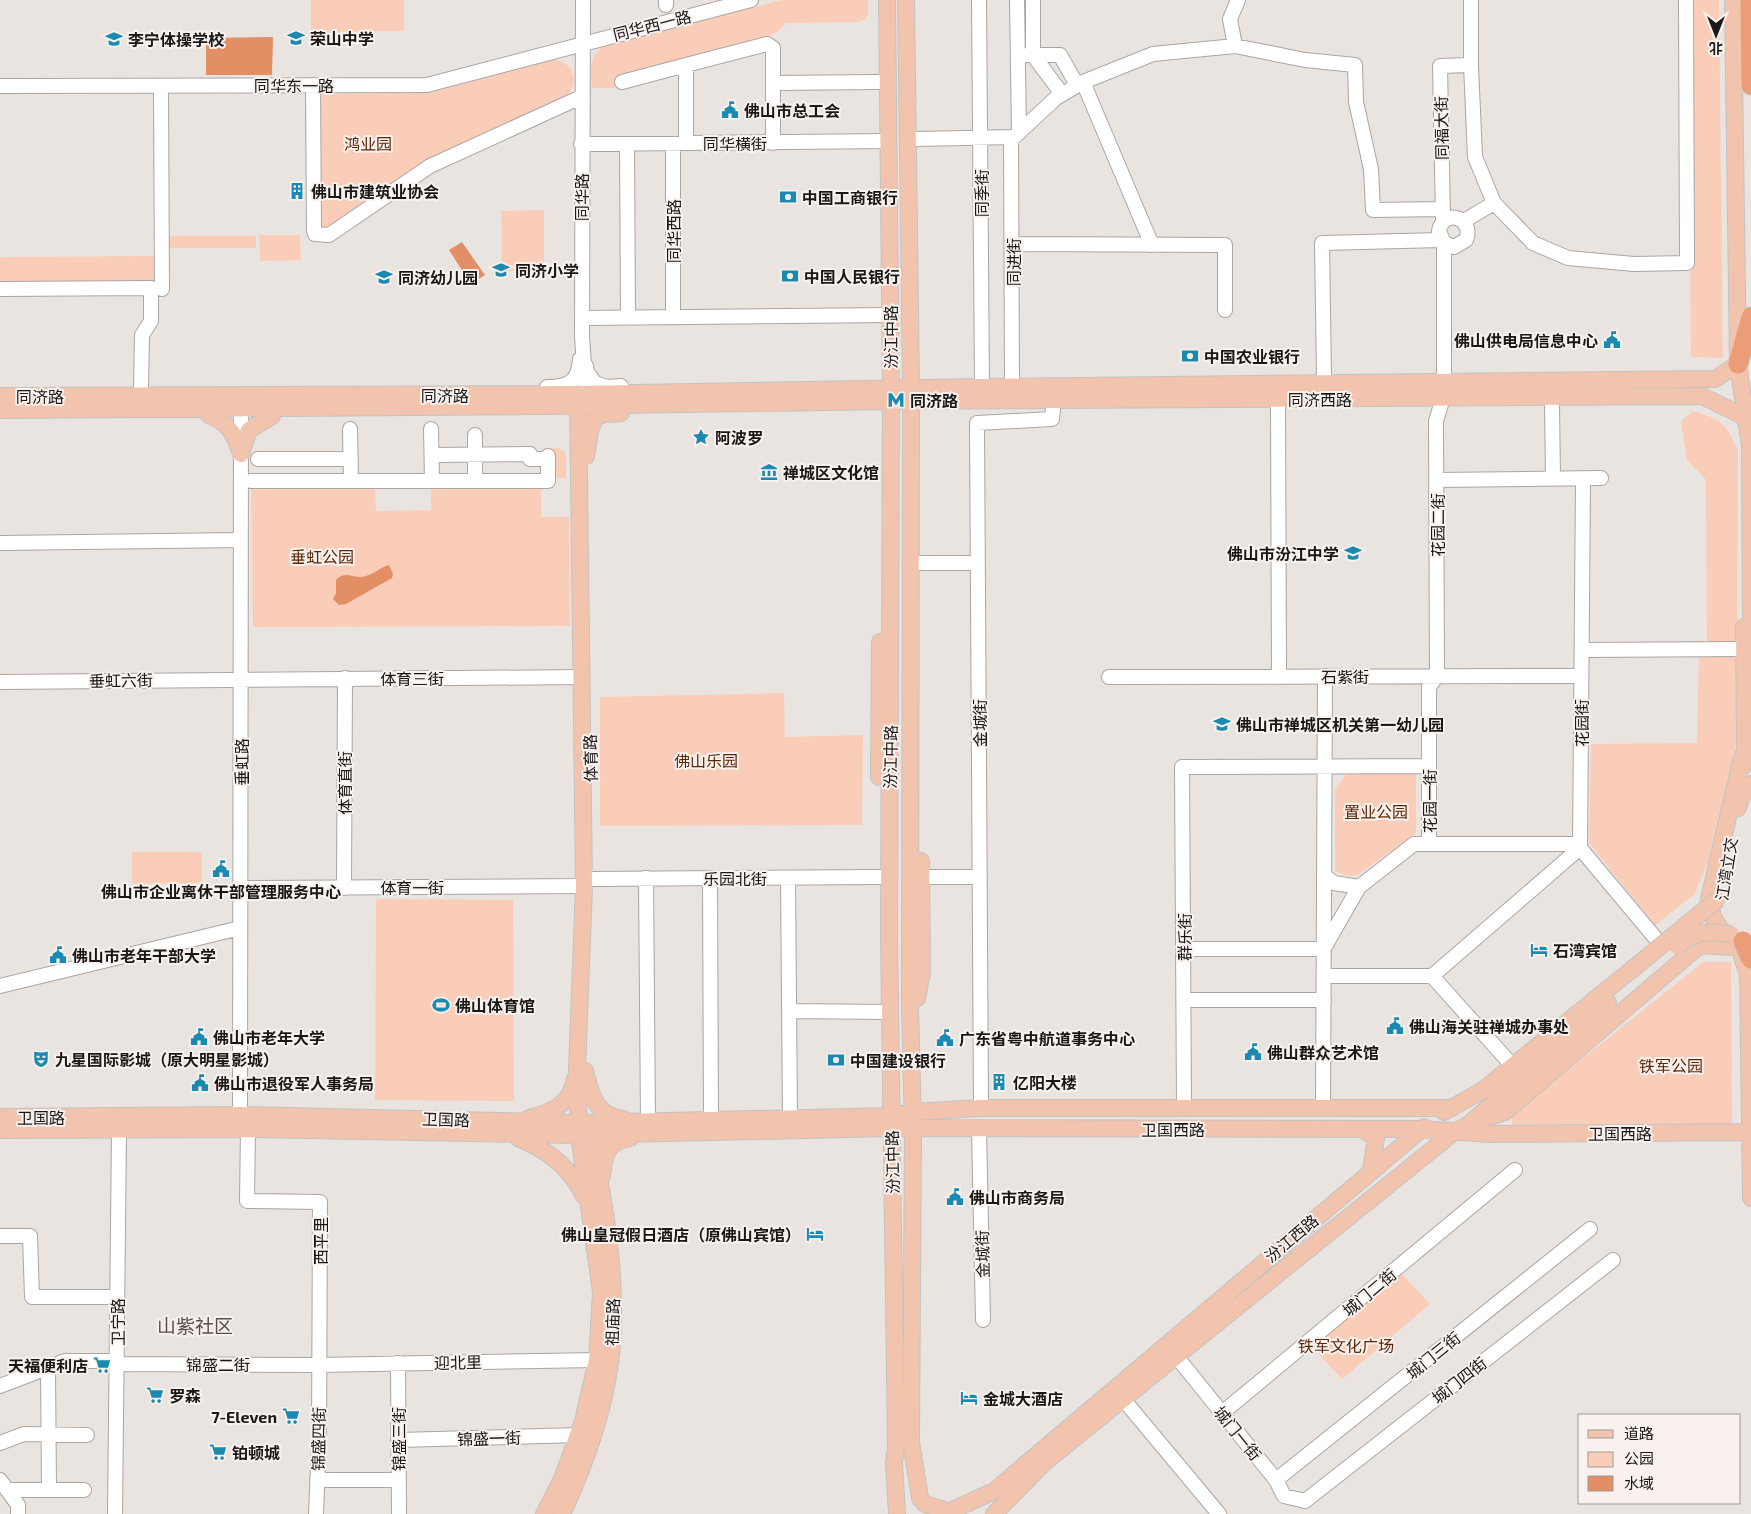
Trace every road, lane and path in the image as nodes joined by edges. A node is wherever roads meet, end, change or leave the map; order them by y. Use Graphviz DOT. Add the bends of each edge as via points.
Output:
graph roads {
  1 [pos="583,0"];
  2 [pos="751,0"];
  3 [pos="877,0"];
  4 [pos="887,0"];
  5 [pos="906,0"];
  6 [pos="916,0"];
  7 [pos="979,0"];
  8 [pos="1017,0"];
  9 [pos="1033,0"];
  10 [pos="1238,0"];
  11 [pos="1471,0"];
  12 [pos="1686,0"];
  13 [pos="1733,0"];
  14 [pos="1750,0"];
  15 [pos="582,44"];
  16 [pos="1235,46"];
  17 [pos="1033,55"];
  18 [pos="1018,56"];
  19 [pos="686,65"];
  20 [pos="1471,65"];
  21 [pos="622,82"];
  22 [pos="878,82"];
  23 [pos="773,83"];
  24 [pos="1080,84"];
  25 [pos="313,85"];
  26 [pos="1751,85"];
  27 [pos="0,86"];
  28 [pos="161,86"];
  29 [pos="1062,94"];
  30 [pos="582,97"];
  31 [pos="1015,135"];
  32 [pos="980,138"];
  33 [pos="916,139"];
  34 [pos="885,142"];
  35 [pos="773,143"];
  36 [pos="581,144"];
  37 [pos="627,144"];
  38 [pos="680,144"];
  39 [pos="1494,203"];
  40 [pos="1443,215"];
  41 [pos="1464,221"];
  42 [pos="1443,242"];
  43 [pos="1013,244"];
  44 [pos="1152,245"];
  45 [pos="909,271"];
  46 [pos="0,289"];
  47 [pos="162,289"];
  48 [pos="1225,310"];
  49 [pos="890,315"];
  50 [pos="1751,317"];
  51 [pos="582,318"];
  52 [pos="628,318"];
  53 [pos="673,318"];
  54 [pos="582,336"];
  55 [pos="1738,364"];
  56 [pos="582,373"];
  57 [pos="1324,376"];
  58 [pos="635,386"];
  59 [pos="1012,386"];
  60 [pos="982,387"];
  61 [pos="540,388"];
  62 [pos="141,389"];
  63 [pos="852,390"];
  64 [pos="1443,390"];
  65 [pos="911,394"];
  66 [pos="891,395"];
  67 [pos="0,396"];
  68 [pos="1702,396"];
  69 [pos="617,399"];
  70 [pos="1224,399"];
  71 [pos="582,400"];
  72 [pos="1031,400"];
  73 [pos="1176,400"];
  74 [pos="815,402"];
  75 [pos="1552,405"];
  76 [pos="1278,407"];
  77 [pos="1198,408"];
  78 [pos="241,409"];
  79 [pos="1053,409"];
  80 [pos="6,410"];
  81 [pos="543,410"];
  82 [pos="215,412"];
  83 [pos="266,412"];
  84 [pos="635,412"];
  85 [pos="1745,417"];
  86 [pos="431,429"];
  87 [pos="350,430"];
  88 [pos="475,435"];
  89 [pos="241,454"];
  90 [pos="475,454"];
  91 [pos="432,455"];
  92 [pos="582,456"];
  93 [pos="351,459"];
  94 [pos="1601,478"];
  95 [pos="1553,479"];
  96 [pos="1583,479"];
  97 [pos="1437,480"];
  98 [pos="351,481"];
  99 [pos="432,481"];
  100 [pos="475,481"];
  101 [pos="250,482"];
  102 [pos="269,482"];
  103 [pos="1750,492"];
  104 [pos="891,528"];
  105 [pos="910,528"];
  106 [pos="241,540"];
  107 [pos="0,543"];
  108 [pos="918,563"];
  109 [pos="978,563"];
  110 [pos="1748,644"];
  111 [pos="1582,650"];
  112 [pos="1326,676"];
  113 [pos="1437,676"];
  114 [pos="1581,676"];
  115 [pos="582,677"];
  116 [pos="1109,677"];
  117 [pos="1279,677"];
  118 [pos="241,678"];
  119 [pos="345,678"];
  120 [pos="0,682"];
  121 [pos="1747,759"];
  122 [pos="1325,766"];
  123 [pos="1429,766"];
  124 [pos="1751,784"];
  125 [pos="1429,844"];
  126 [pos="1580,848"];
  127 [pos="1325,876"];
  128 [pos="879,877"];
  129 [pos="921,877"];
  130 [pos="980,877"];
  131 [pos="646,878"];
  132 [pos="710,878"];
  133 [pos="788,878"];
  134 [pos="588,882"];
  135 [pos="1359,886"];
  136 [pos="240,888"];
  137 [pos="344,888"];
  138 [pos="1713,899"];
  139 [pos="1324,907"];
  140 [pos="1345,912"];
  141 [pos="240,928"];
  142 [pos="1658,940"];
  143 [pos="1185,948"];
  144 [pos="1324,948"];
  145 [pos="1743,948"];
  146 [pos="1638,971"];
  147 [pos="1324,976"];
  148 [pos="1432,976"];
  149 [pos="1750,979"];
  150 [pos="890,983"];
  151 [pos="0,986"];
  152 [pos="1184,1000"];
  153 [pos="1324,1000"];
  154 [pos="789,1011"];
  155 [pos="890,1012"];
  156 [pos="1593,1016"];
  157 [pos="911,1033"];
  158 [pos="1567,1038"];
  159 [pos="1589,1039"];
  160 [pos="1507,1066"];
  161 [pos="579,1068"];
  162 [pos="1184,1106"];
  163 [pos="1323,1106"];
  164 [pos="981,1108"];
  165 [pos="1434,1108"];
  166 [pos="1452,1108"];
  167 [pos="240,1115"];
  168 [pos="0,1117"];
  169 [pos="790,1119"];
  170 [pos="711,1120"];
  171 [pos="913,1120"];
  172 [pos="892,1122"];
  173 [pos="647,1126"];
  174 [pos="509,1128"];
  175 [pos="979,1128"];
  176 [pos="1461,1128"];
  177 [pos="585,1129"];
  178 [pos="1362,1129"];
  179 [pos="1421,1129"];
  180 [pos="0,1130"];
  181 [pos="119,1130"];
  182 [pos="248,1130"];
  183 [pos="1749,1132"];
  184 [pos="1371,1170"];
  185 [pos="1516,1170"];
  186 [pos="601,1193"];
  187 [pos="1751,1198"];
  188 [pos="589,1206"];
  189 [pos="1590,1229"];
  190 [pos="0,1236"];
  191 [pos="1613,1260"];
  192 [pos="117,1297"];
  193 [pos="983,1320"];
  194 [pos="1176,1356"];
  195 [pos="597,1360"];
  196 [pos="117,1362"];
  197 [pos="398,1363"];
  198 [pos="319,1365"];
  199 [pos="48,1368"];
  200 [pos="0,1386"];
  201 [pos="1123,1399"];
  202 [pos="1222,1413"];
  203 [pos="49,1434"];
  204 [pos="87,1435"];
  205 [pos="579,1435"];
  206 [pos="398,1440"];
  207 [pos="0,1443"];
  208 [pos="318,1480"];
  209 [pos="398,1480"];
  210 [pos="1276,1480"];
  211 [pos="4,1485"];
  212 [pos="50,1490"];
  213 [pos="84,1490"];
  214 [pos="1305,1501"];
  215 [pos="942,1512"];
  216 [pos="998,1512"];
  217 [pos="18,1514"];
  218 [pos="115,1514"];
  219 [pos="316,1514"];
  220 [pos="398,1514"];
  221 [pos="544,1514"];
  222 [pos="562,1514"];
  223 [pos="897,1514"];
  224 [pos="1218,1514"];
  1 -- 15 [label="street, 同华路"];
  2 -- 15 [label="street, 同华西一路"];
  3 -- 22 [label="main road"];
  4 -- 34 [label="main road, 汾江中路"];
  5 -- 45 [label="main road, 汾江中路"];
  6 -- 33 [label="main road"];
  7 -- 32 [label="street, 同季街"];
  8 -- 18 [label="street, 同进街"];
  9 -- 17 [label="street"];
  10 -- 16 [label="street" via="1230,18"];
  11 -- 20 [label="street, 同福大街"];
  12 -- 39 [label="street" via="1687,263 1634,264 1568,258 1533,243"];
  13 -- 55 [label="main road"];
  14 -- 26 [label="highway"];
  15 -- 25 [label="street, 同华东一路" via="427,85"];
  15 -- 30 [label="street, 同华路"];
  16 -- 24 [label="street" via="1154,54"];
  16 -- 40 [label="street" via="1305,60 1354,65 1356,102 1371,169 1372,210"];
  17 -- 18 [label="street"];
  17 -- 24 [label="street" via="1060,55"];
  17 -- 29 [label="street"];
  18 -- 31 [label="street, 同进街"];
  19 -- 21 [label="street"];
  19 -- 23 [label="street" via="767,44 773,48"];
  19 -- 38 [label="street, 同华西路"];
  20 -- 39 [label="street, 同福大街" via="1475,157"];
  20 -- 40 [label="street, 同福大街" via="1440,66"];
  22 -- 23 [label="street"];
  22 -- 34 [label="main road"];
  23 -- 35 [label="street"];
  24 -- 29 [label="street"];
  24 -- 44 [label="street"];
  25 -- 28 [label="street, 同华东一路"];
  25 -- 30 [label="street" via="314,231 323,236 430,166"];
  27 -- 28 [label="street, 同华东一路"];
  28 -- 47 [label="street"];
  29 -- 31 [label="street"];
  30 -- 36 [label="street, 同华路"];
  31 -- 32 [label="street"];
  31 -- 43 [label="street, 同进街"];
  32 -- 33 [label="street"];
  32 -- 60 [label="street, 同季街"];
  33 -- 45 [label="main road" via="915,220"];
  34 -- 35 [label="street, 同华横街"];
  34 -- 49 [label="main road, 汾江中路"];
  35 -- 38 [label="street, 同华横街"];
  36 -- 37 [label="street, 同华横街"];
  36 -- 51 [label="street, 同华路"];
  37 -- 38 [label="street, 同华横街"];
  37 -- 52 [label="street"];
  38 -- 53 [label="street, 同华西路"];
  39 -- 41 [label="street"];
  40 -- 41 [label="street"];
  40 -- 42 [label="street, 同福大街" via="1439,231"];
  41 -- 42 [label="street" via="1468,230 1466,240 1454,247"];
  42 -- 57 [label="street" via="1322,242"];
  42 -- 64 [label="street, 同福大街"];
  43 -- 44 [label="street"];
  43 -- 59 [label="street, 同进街"];
  44 -- 48 [label="street" via="1224,246"];
  45 -- 65 [label="main road, 汾江中路"];
  46 -- 62 [label="street" via="151,288 151,321 142,335"];
  49 -- 53 [label="street"];
  49 -- 66 [label="main road, 汾江中路"];
  50 -- 55 [label="highway"];
  51 -- 52 [label="street"];
  51 -- 54 [label="street, 同华路"];
  52 -- 53 [label="street"];
  54 -- 56 [label="street, 同华路"];
  54 -- 58 [label="street" via="587,372 595,384"];
  55 -- 64 [label="main road, 同济西路" via="1715,379 1587,376"];
  55 -- 85 [label="main road"];
  56 -- 61 [label="street" via="562,387"];
  56 -- 71 [label="street, 体育路"];
  57 -- 59 [label="main road" via="1028,377"];
  57 -- 64 [label="main road"];
  58 -- 63 [label="main road" via="846,383"];
  58 -- 69 [label="main road"];
  59 -- 60 [label="main road, 同济西路"];
  59 -- 64 [label="main road, 同济西路"];
  60 -- 65 [label="main road, 同济西路"];
  63 -- 66 [label="main road, 同济路"];
  63 -- 69 [label="main road, 同济路"];
  64 -- 68 [label="main road, 同济西路"];
  64 -- 70 [label="main road, 同济西路"];
  64 -- 75 [label="main road"];
  64 -- 76 [label="main road"];
  64 -- 97 [label="street, 花园二街" via="1436,421"];
  65 -- 66 [label="main road, 同济西路"];
  65 -- 72 [label="main road, 同济西路"];
  65 -- 105 [label="main road, 汾江中路"];
  66 -- 74 [label="main road, 同济路"];
  66 -- 104 [label="main road, 汾江中路"];
  67 -- 71 [label="main road, 同济路"];
  68 -- 75 [label="main road" via="1691,404"];
  68 -- 85 [label="main road, 同济西路"];
  69 -- 71 [label="main road, 同济路"];
  69 -- 74 [label="main road, 同济路"];
  69 -- 84 [label="main road"];
  70 -- 73 [label="main road, 同济西路"];
  70 -- 77 [label="main road"];
  71 -- 81 [label="main road, 同济路"];
  71 -- 92 [label="main road, 体育路"];
  72 -- 73 [label="main road, 同济西路"];
  72 -- 79 [label="main road"];
  73 -- 77 [label="main road"];
  74 -- 84 [label="main road" via="801,410"];
  75 -- 95 [label="street"];
  76 -- 77 [label="main road"];
  76 -- 117 [label="street"];
  77 -- 79 [label="main road"];
  78 -- 82 [label="main road, 同济路"];
  78 -- 83 [label="main road, 同济路"];
  78 -- 89 [label="street, 垂虹路"];
  79 -- 109 [label="street, 金城街" via="1052,419 977,423"];
  80 -- 82 [label="main road, 同济路"];
  81 -- 83 [label="main road, 同济路"];
  81 -- 92 [label="main road" via="569,419"];
  82 -- 89 [label="main road" via="232,430"];
  83 -- 89 [label="main road" via="249,430"];
  84 -- 92 [label="main road" via="604,414 596,418"];
  85 -- 103 [label="main road" via="1750,446"];
  86 -- 91 [label="street"];
  87 -- 93 [label="street"];
  88 -- 90 [label="street"];
  89 -- 106 [label="street, 垂虹路"];
  90 -- 91 [label="street"];
  90 -- 100 [label="street"];
  90 -- 100 [label="street" via="530,454 530,459 548,457 548,481"];
  91 -- 99 [label="street"];
  92 -- 115 [label="main road, 体育路"];
  92 -- 134 [label="main road, 体育路"];
  93 -- 98 [label="street"];
  93 -- 102 [label="street" via="264,459"];
  94 -- 96 [label="street"];
  95 -- 96 [label="street"];
  95 -- 97 [label="street"];
  96 -- 111 [label="street, 花园街"];
  97 -- 113 [label="street, 花园二街"];
  98 -- 99 [label="street"];
  98 -- 102 [label="street"];
  99 -- 100 [label="street"];
  101 -- 102 [label="street"];
  103 -- 110 [label="main road"];
  103 -- 110 [label="main road" via="1743,524"];
  104 -- 128 [label="main road" via="881,564"];
  104 -- 150 [label="main road, 汾江中路"];
  105 -- 108 [label="main road" via="918,548"];
  105 -- 157 [label="main road, 汾江中路"];
  106 -- 107 [label="street"];
  106 -- 118 [label="street, 垂虹路"];
  108 -- 109 [label="street"];
  108 -- 129 [label="main road"];
  109 -- 130 [label="street, 金城街"];
  110 -- 111 [label="street"];
  110 -- 121 [label="main road"];
  111 -- 114 [label="street, 花园街"];
  112 -- 113 [label="street, 石紫街"];
  112 -- 117 [label="street, 石紫街"];
  112 -- 122 [label="street"];
  113 -- 114 [label="street, 石紫街"];
  113 -- 123 [label="street, 花园一街" via="1429,687"];
  114 -- 126 [label="street, 花园街"];
  115 -- 119 [label="street, 体育三街"];
  115 -- 134 [label="main road, 体育路"];
  116 -- 117 [label="street, 石紫街"];
  118 -- 119 [label="street, 体育三街"];
  118 -- 120 [label="street, 垂虹六街"];
  118 -- 136 [label="street, 垂虹路"];
  119 -- 137 [label="street, 体育直街"];
  121 -- 138 [label="main road"];
  122 -- 123 [label="street"];
  122 -- 127 [label="street"];
  122 -- 143 [label="street, 群乐街" via="1182,767"];
  123 -- 125 [label="street, 花园一街"];
  124 -- 138 [label="main road, 江湾立交" via="1741,798"];
  125 -- 126 [label="street" via="1571,844"];
  125 -- 135 [label="street, 花园一街" via="1414,844"];
  126 -- 142 [label="street"];
  126 -- 148 [label="street"];
  127 -- 135 [label="street" via="1334,883"];
  127 -- 139 [label="street"];
  128 -- 133 [label="street, 乐园北街"];
  128 -- 150 [label="main road" via="880,951"];
  129 -- 130 [label="street"];
  129 -- 157 [label="main road" via="922,972"];
  130 -- 164 [label="street, 金城街"];
  131 -- 132 [label="street, 乐园北街"];
  131 -- 134 [label="street, 乐园北街"];
  131 -- 173 [label="street"];
  132 -- 133 [label="street, 乐园北街"];
  132 -- 170 [label="street"];
  133 -- 154 [label="street"];
  134 -- 137 [label="street, 体育一街"];
  134 -- 161 [label="main road, 体育路"];
  135 -- 140 [label="street, 花园一街"];
  136 -- 137 [label="street, 体育一街"];
  136 -- 141 [label="street, 垂虹路"];
  138 -- 142 [label="main road"];
  138 -- 145 [label="main road, 江湾立交"];
  138 -- 146 [label="main road, bridge"];
  139 -- 140 [label="street"];
  139 -- 144 [label="street"];
  140 -- 144 [label="street, 花园一街"];
  141 -- 151 [label="street"];
  141 -- 167 [label="street, 垂虹路"];
  142 -- 160 [label="main road"];
  143 -- 144 [label="street"];
  143 -- 152 [label="street, 群乐街"];
  144 -- 147 [label="street"];
  145 -- 146 [label="main road, bridge" via="1707,931 1694,933"];
  145 -- 149 [label="main road, 江湾立交"];
  145 -- 159 [label="main road" via="1700,945"];
  146 -- 156 [label="main road, 汾江西路"];
  146 -- 160 [label="main road, 汾江西路"];
  147 -- 148 [label="street"];
  147 -- 153 [label="street"];
  148 -- 160 [label="street"];
  149 -- 183 [label="main road, 江湾立交"];
  150 -- 155 [label="main road, 汾江中路"];
  152 -- 153 [label="street"];
  152 -- 162 [label="street, 群乐街"];
  153 -- 163 [label="street"];
  154 -- 155 [label="street"];
  154 -- 169 [label="street"];
  155 -- 172 [label="main road, 汾江中路"];
  156 -- 158 [label="main road, 汾江西路"];
  156 -- 159 [label="main road"];
  157 -- 171 [label="main road, 汾江中路"];
  158 -- 159 [label="main road"];
  158 -- 176 [label="main road, 汾江西路"];
  159 -- 176 [label="main road" via="1505,1112"];
  160 -- 165 [label="main road" via="1459,1098"];
  160 -- 166 [label="main road, 汾江西路" via="1483,1090"];
  161 -- 173 [label="main road" via="593,1099 605,1113"];
  161 -- 174 [label="main road" via="568,1098 556,1109"];
  161 -- 177 [label="main road, 体育路"];
  162 -- 163 [label="main road, 卫国西路"];
  162 -- 164 [label="main road, 卫国西路"];
  163 -- 165 [label="main road, 卫国西路"];
  164 -- 171 [label="main road, 卫国西路"];
  165 -- 166 [label="main road, 卫国西路"];
  166 -- 176 [label="main road"];
  166 -- 179 [label="main road, 汾江西路"];
  167 -- 168 [label="main road, 卫国路"];
  167 -- 174 [label="main road, 卫国路"];
  169 -- 170 [label="main road"];
  169 -- 172 [label="main road"];
  170 -- 173 [label="main road"];
  171 -- 172 [label="main road, 卫国西路"];
  171 -- 175 [label="main road, 卫国西路"];
  171 -- 215 [label="main road, 汾江中路" via="911,1442 920,1498"];
  172 -- 173 [label="main road"];
  172 -- 223 [label="main road, 汾江中路" via="894,1244 888,1297 888,1355 889,1422"];
  173 -- 177 [label="main road"];
  173 -- 186 [label="main road" via="609,1148 603,1163"];
  174 -- 177 [label="main road"];
  174 -- 182 [label="main road"];
  174 -- 188 [label="main road" via="563,1166"];
  175 -- 178 [label="main road, 卫国西路"];
  175 -- 193 [label="street, 金城街"];
  176 -- 179 [label="main road, 卫国西路"];
  176 -- 183 [label="main road, 卫国西路" via="1490,1134"];
  176 -- 194 [label="main road, 汾江西路"];
  177 -- 186 [label="main road, 祖庙路"];
  177 -- 188 [label="main road, 祖庙路"];
  178 -- 179 [label="main road, 卫国西路"];
  178 -- 184 [label="main road" via="1376,1138"];
  179 -- 184 [label="main road, 汾江西路"];
  180 -- 181 [label="main road"];
  181 -- 182 [label="main road"];
  181 -- 192 [label="street, 卫宁路"];
  182 -- 198 [label="street, 西平里" via="247,1201 320,1202"];
  183 -- 187 [label="main road, 江湾立交"];
  184 -- 215 [label="main road, 汾江西路" via="994,1491"];
  185 -- 202 [label="street, 城门二街"];
  186 -- 222 [label="main road, 祖庙路" via="613,1291 610,1362 592,1436"];
  188 -- 195 [label="main road, 祖庙路" via="601,1292"];
  189 -- 210 [label="street, 城门三街"];
  190 -- 192 [label="street" via="30,1236 32,1297"];
  191 -- 214 [label="street, 城门四街"];
  192 -- 196 [label="street, 卫宁路"];
  194 -- 201 [label="main road, 汾江西路"];
  194 -- 202 [label="street, 城门一街"];
  195 -- 197 [label="street, 迎北里"];
  195 -- 205 [label="main road, 祖庙路"];
  196 -- 198 [label="street, 锦盛二街"];
  196 -- 199 [label="street, 锦盛二街" via="65,1361"];
  196 -- 218 [label="street, 卫宁路"];
  197 -- 198 [label="street, 迎北里"];
  197 -- 206 [label="street, 锦盛三街"];
  198 -- 208 [label="street, 锦盛四街"];
  199 -- 200 [label="street, 锦盛二街"];
  199 -- 203 [label="street"];
  201 -- 216 [label="main road, 汾江西路" via="1045,1462"];
  201 -- 224 [label="street"];
  202 -- 210 [label="street, 城门一街"];
  203 -- 204 [label="street"];
  203 -- 207 [label="street" via="24,1434"];
  203 -- 212 [label="street"];
  205 -- 206 [label="street, 锦盛一街"];
  205 -- 221 [label="main road, 祖庙路"];
  206 -- 209 [label="street, 锦盛三街"];
  208 -- 209 [label="street"];
  208 -- 219 [label="street, 锦盛四街"];
  209 -- 220 [label="street, 锦盛三街"];
  210 -- 214 [label="street, 城门一街" via="1284,1496"];
  211 -- 212 [label="street"];
  211 -- 217 [label="street" via="18,1505"];
  212 -- 213 [label="street"];
}
